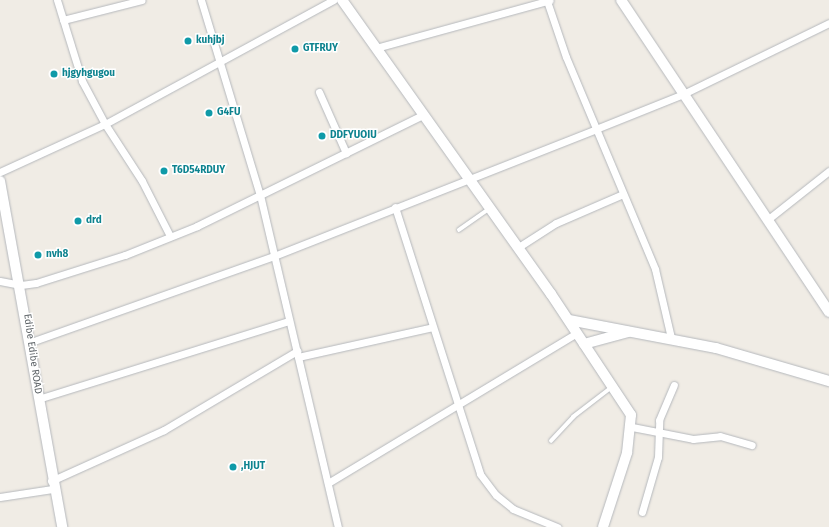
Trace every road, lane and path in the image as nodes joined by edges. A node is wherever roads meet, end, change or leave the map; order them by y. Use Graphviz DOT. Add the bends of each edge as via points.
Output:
graph roads {
  1 [pos="57,0"];
  2 [pos="142,0"];
  3 [pos="202,0"];
  4 [pos="334,0"];
  5 [pos="342,0"];
  6 [pos="548,0"];
  7 [pos="621,0"];
  8 [pos="63,20"];
  9 [pos="829,23"];
  10 [pos="376,48"];
  11 [pos="222,62"];
  12 [pos="319,92"];
  13 [pos="683,94"];
  14 [pos="423,116"];
  15 [pos="105,124"];
  16 [pos="596,129"];
  17 [pos="346,153"];
  18 [pos="829,171"];
  19 [pos="0,172"];
  20 [pos="466,178"];
  21 [pos="0,181"];
  22 [pos="623,194"];
  23 [pos="260,195"];
  24 [pos="395,207"];
  25 [pos="489,209"];
  26 [pos="767,220"];
  27 [pos="459,230"];
  28 [pos="170,236"];
  29 [pos="517,248"];
  30 [pos="274,256"];
  31 [pos="0,281"];
  32 [pos="21,285"];
  33 [pos="829,312"];
  34 [pos="289,320"];
  35 [pos="569,320"];
  36 [pos="433,327"];
  37 [pos="628,332"];
  38 [pos="577,333"];
  39 [pos="671,338"];
  40 [pos="31,342"];
  41 [pos="584,344"];
  42 [pos="297,354"];
  43 [pos="829,381"];
  44 [pos="674,385"];
  45 [pos="613,387"];
  46 [pos="38,399"];
  47 [pos="458,405"];
  48 [pos="632,427"];
  49 [pos="660,433"];
  50 [pos="551,441"];
  51 [pos="752,445"];
  52 [pos="328,483"];
  53 [pos="52,485"];
  54 [pos="0,497"];
  55 [pos="642,512"];
  56 [pos="62,527"];
  57 [pos="338,527"];
  58 [pos="558,527"];
  59 [pos="602,527"];
  1 -- 8 [label="street"];
  2 -- 8 [label="street"];
  3 -- 11 [label="street"];
  4 -- 11 [label="street"];
  5 -- 10 [label="street"];
  6 -- 10 [label="street"];
  6 -- 16 [label="street"];
  7 -- 13 [label="street"];
  8 -- 15 [label="street" via="82,81"];
  9 -- 13 [label="street"];
  10 -- 14 [label="street"];
  11 -- 15 [label="street"];
  11 -- 23 [label="street"];
  12 -- 17 [label="street"];
  13 -- 16 [label="street"];
  13 -- 26 [label="street"];
  14 -- 17 [label="street"];
  14 -- 20 [label="street"];
  15 -- 19 [label="street"];
  15 -- 28 [label="street" via="142,181"];
  16 -- 20 [label="street"];
  16 -- 22 [label="street"];
  17 -- 23 [label="street"];
  18 -- 26 [label="street"];
  20 -- 24 [label="street"];
  20 -- 25 [label="street"];
  21 -- 32 [label="street, Edibe Edibe ROAD"];
  22 -- 29 [label="street" via="556,223"];
  22 -- 39 [label="street" via="654,269"];
  23 -- 28 [label="street"];
  23 -- 30 [label="street"];
  24 -- 30 [label="street"];
  24 -- 36 [label="street"];
  25 -- 27 [label="lane"];
  25 -- 29 [label="street"];
  26 -- 33 [label="street"];
  28 -- 32 [label="street" via="81,271"];
  29 -- 35 [label="street"];
  30 -- 34 [label="street"];
  30 -- 40 [label="street"];
  31 -- 32 [label="street"];
  32 -- 40 [label="street, Edibe Edibe ROAD"];
  34 -- 42 [label="street"];
  34 -- 46 [label="street"];
  35 -- 37 [label="street"];
  35 -- 38 [label="street"];
  36 -- 42 [label="street"];
  36 -- 47 [label="street"];
  37 -- 39 [label="street"];
  37 -- 41 [label="street"];
  38 -- 41 [label="street"];
  38 -- 47 [label="street"];
  39 -- 43 [label="street"];
  40 -- 46 [label="street, Edibe Edibe ROAD"];
  41 -- 45 [label="street"];
  42 -- 52 [label="street"];
  42 -- 53 [label="street" via="164,430"];
  44 -- 49 [label="street" via="663,406"];
  45 -- 48 [label="street" via="630,415"];
  45 -- 50 [label="lane" via="573,417"];
  46 -- 53 [label="street, Edibe Edibe ROAD"];
  47 -- 52 [label="street"];
  47 -- 58 [label="street" via="475,463 487,486 513,509"];
  48 -- 49 [label="street"];
  48 -- 59 [label="street"];
  49 -- 51 [label="street" via="693,439 720,436"];
  49 -- 55 [label="street" via="658,458"];
  52 -- 57 [label="street"];
  53 -- 54 [label="street"];
  53 -- 56 [label="street, Edibe Edibe ROAD"];
}
